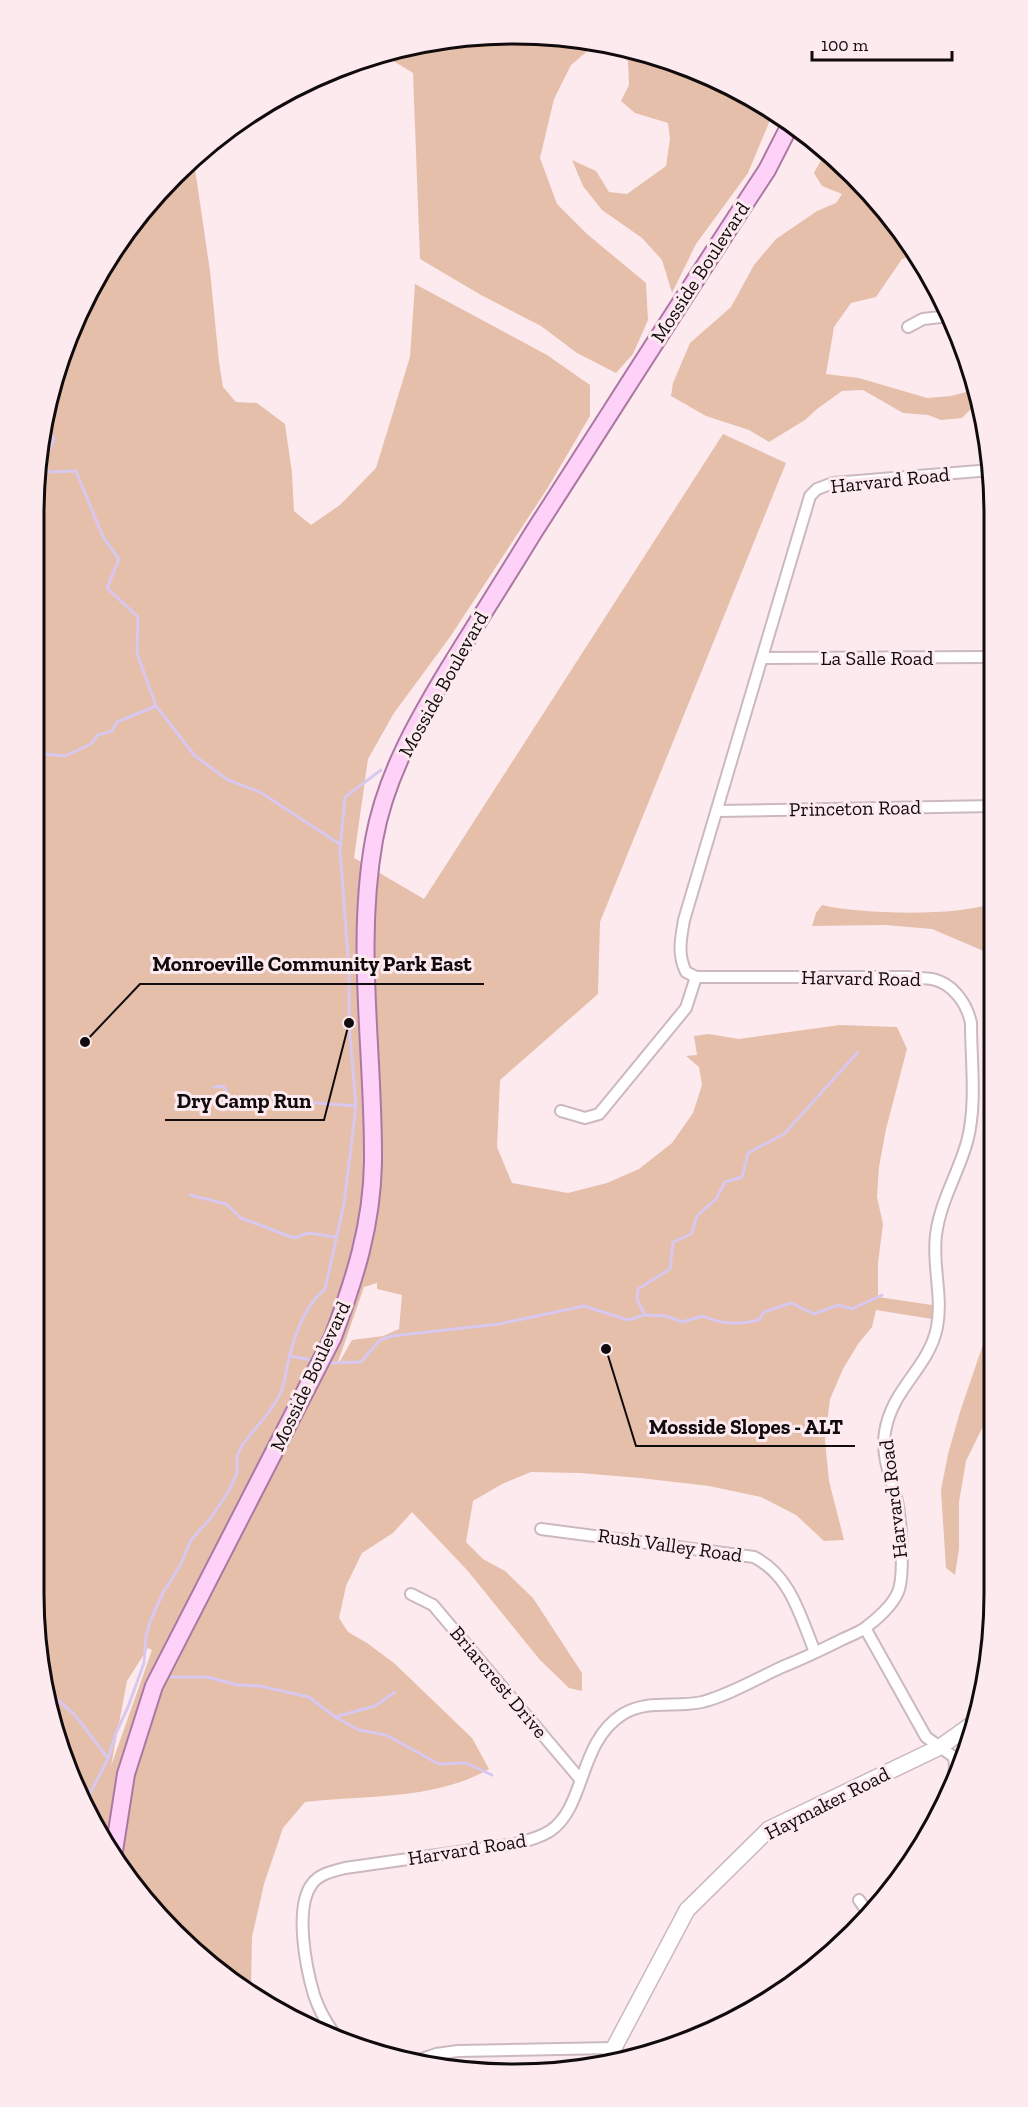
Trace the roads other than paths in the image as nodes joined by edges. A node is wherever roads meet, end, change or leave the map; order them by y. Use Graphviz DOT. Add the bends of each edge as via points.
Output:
graph roads {
  1 [pos="787,131"];
  2 [pos="941,317"];
  3 [pos="908,327"];
  4 [pos="982,471"];
  5 [pos="984,657"];
  6 [pos="762,658"];
  7 [pos="984,806"];
  8 [pos="718,811"];
  9 [pos="696,977"];
  10 [pos="561,1111"];
  11 [pos="541,1528"];
  12 [pos="411,1594"];
  13 [pos="865,1628"];
  14 [pos="815,1652"];
  15 [pos="964,1730"];
  16 [pos="940,1747"];
  17 [pos="954,1759"];
  18 [pos="580,1779"];
  19 [pos="115,1842"];
  20 [pos="859,1900"];
  21 [pos="864,1907"];
  22 [pos="330,2026"];
  23 [pos="611,2053"];
  24 [pos="606,2054"];
  25 [pos="432,2056"];
  1 -- 19 [label="main road, Mosside Boulevard" via="767,170 476,623 414,727 392,779 375,837 369,882 365,937 373,1162 365,1231 354,1280 333,1337 154,1686 126,1774"];
  2 -- 3 [label="street" via="923,319"];
  4 -- 6 [label="street, Harvard Road" via="833,483 817,489 806,506"];
  5 -- 6 [label="street, La Salle Road"];
  6 -- 8 [label="street, Harvard Road"];
  7 -- 8 [label="street, Princeton Road"];
  8 -- 9 [label="street, Harvard Road" via="684,920 680,946 686,972"];
  9 -- 10 [label="street" via="686,1008 599,1114 585,1118"];
  9 -- 13 [label="street, Harvard Road" via="934,979 954,991 969,1013 970,1123 967,1143 939,1213 935,1239 940,1298 937,1328 925,1360 890,1409 884,1435 885,1457 898,1505 899,1589"];
  11 -- 14 [label="street, Rush Valley Road" via="754,1557 772,1569 786,1586"];
  12 -- 18 [label="street, Briarcrest Drive" via="432,1605"];
  13 -- 14 [label="street, Harvard Road"];
  13 -- 16 [label="street" via="926,1737"];
  14 -- 18 [label="street, Harvard Road" via="703,1701 639,1707 626,1713 611,1722 598,1739"];
  15 -- 16 [label="main road, Haymaker Road"];
  16 -- 17 [label="street"];
  16 -- 23 [label="main road, Haymaker Road" via="769,1829 687,1910"];
  18 -- 22 [label="street, Harvard Road" via="565,1816 552,1830 533,1840 345,1868 312,1884 302,1914 307,1963 314,1996"];
  20 -- 21 [label="street"];
  24 -- 25 [label="street" via="458,2051"];
}
